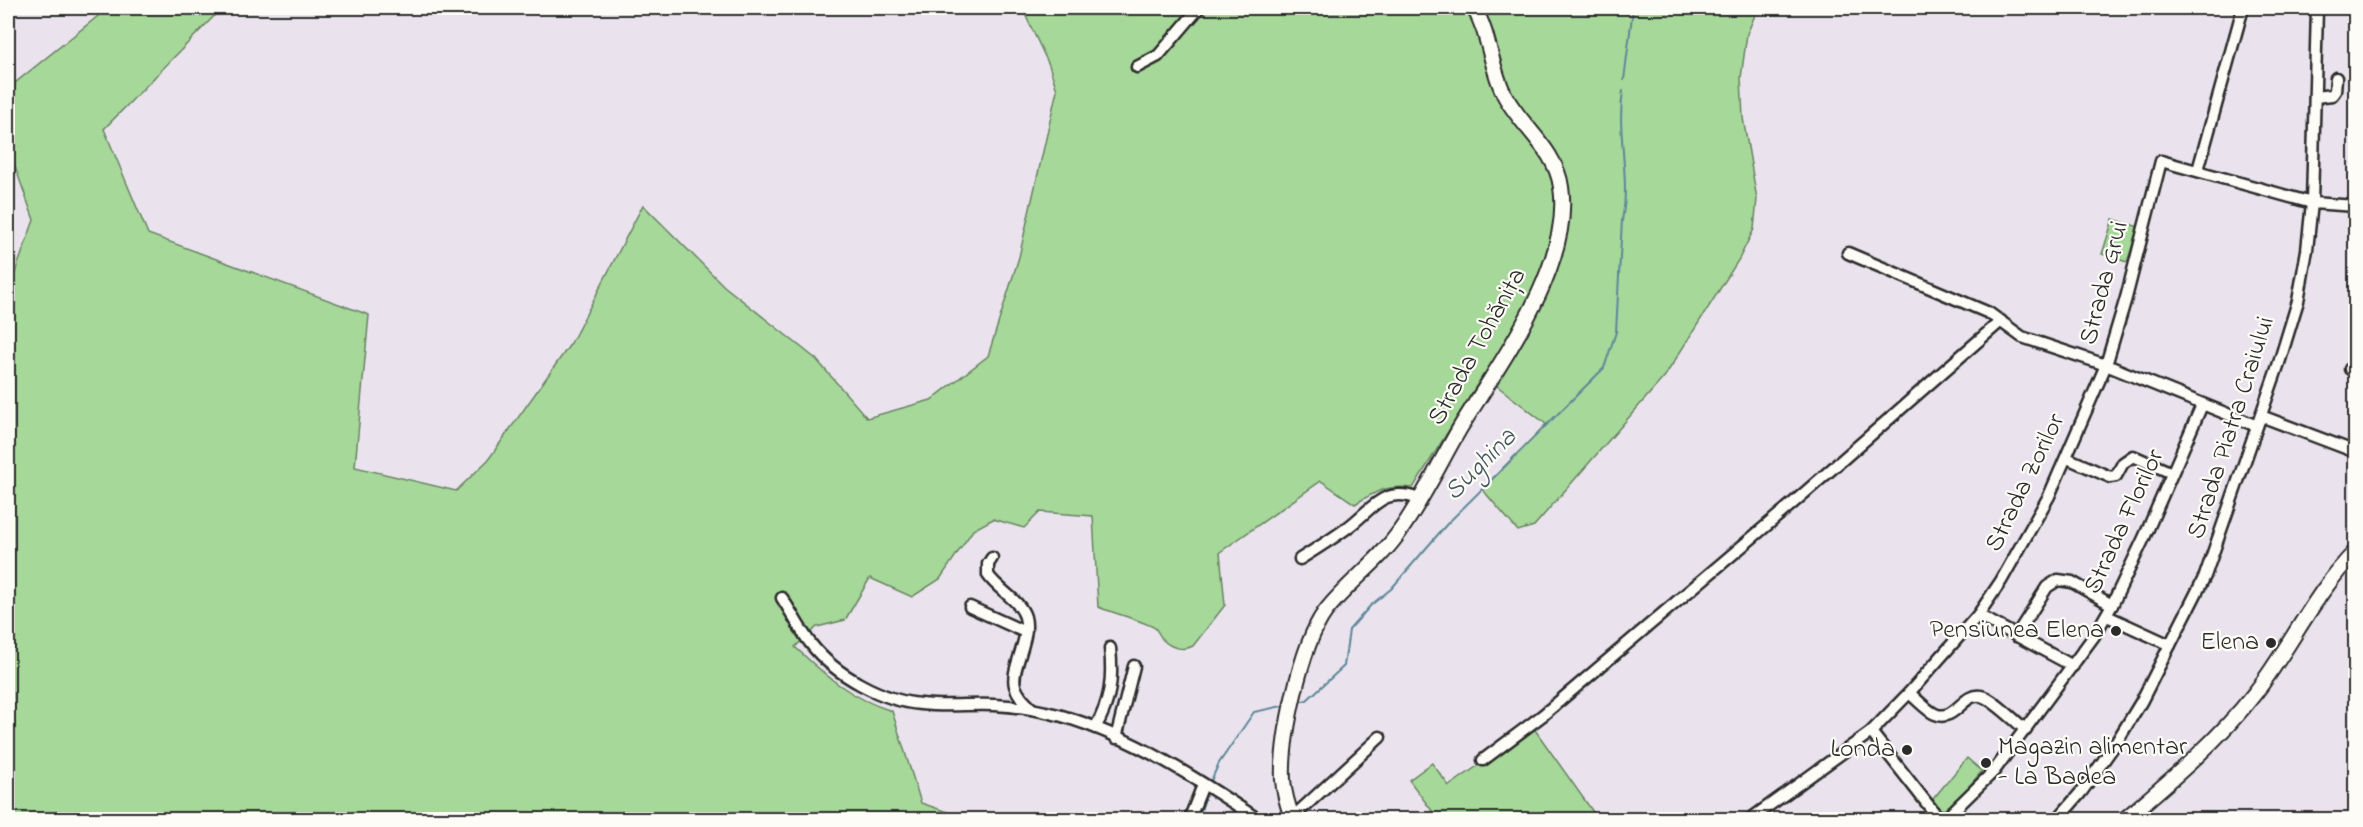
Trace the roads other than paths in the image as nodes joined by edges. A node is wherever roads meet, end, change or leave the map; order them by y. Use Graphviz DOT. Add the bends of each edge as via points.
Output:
graph roads {
  1 [pos="1199,8"];
  2 [pos="1474,8"];
  3 [pos="2243,8"];
  4 [pos="2317,8"];
  5 [pos="1137,67"];
  6 [pos="2336,78"];
  7 [pos="2315,97"];
  8 [pos="2198,170"];
  9 [pos="2312,203"];
  10 [pos="2355,206"];
  11 [pos="1848,253"];
  12 [pos="2001,321"];
  13 [pos="2106,365"];
  14 [pos="2202,405"];
  15 [pos="2259,421"];
  16 [pos="2355,452"];
  17 [pos="2067,458"];
  18 [pos="2172,473"];
  19 [pos="1419,499"];
  20 [pos="2355,551"];
  21 [pos="992,558"];
  22 [pos="1300,559"];
  23 [pos="782,598"];
  24 [pos="970,607"];
  25 [pos="2109,611"];
  26 [pos="1978,615"];
  27 [pos="1025,632"];
  28 [pos="2016,636"];
  29 [pos="2170,645"];
  30 [pos="1110,648"];
  31 [pos="1134,666"];
  32 [pos="2073,666"];
  33 [pos="1909,693"];
  34 [pos="1032,709"];
  35 [pos="1095,728"];
  36 [pos="2026,730"];
  37 [pos="1871,732"];
  38 [pos="1380,737"];
  39 [pos="1116,738"];
  40 [pos="1483,760"];
  41 [pos="1203,785"];
  42 [pos="1189,819"];
  43 [pos="1259,819"];
  44 [pos="1293,819"];
  45 [pos="1749,819"];
  46 [pos="1942,819"];
  47 [pos="2057,819"];
  48 [pos="2124,819"];
  1 -- 5 [label="street" via="1158,56"];
  2 -- 19 [label="main road, Strada Tohănița" via="1504,94 1556,169 1562,187 1562,210 1553,257 1539,294"];
  3 -- 8 [label="street"];
  4 -- 7 [label="street, Strada Piatra Craiului"];
  6 -- 7 [label="street" via="2332,95"];
  7 -- 9 [label="street, Strada Piatra Craiului"];
  8 -- 9 [label="street, Strada Grui"];
  8 -- 13 [label="street, Strada Grui" via="2161,161"];
  9 -- 10 [label="street, Strada Grui"];
  9 -- 15 [label="street, Strada Piatra Craiului" via="2303,278"];
  11 -- 12 [label="street"];
  12 -- 13 [label="street" via="2022,337"];
  12 -- 40 [label="street" via="1543,715"];
  13 -- 14 [label="street, Strada Grui"];
  13 -- 17 [label="street, Strada Zorilor"];
  14 -- 15 [label="street, Strada Grui"];
  14 -- 18 [label="street, Strada Florilor"];
  15 -- 16 [label="street, Strada Grui"];
  15 -- 29 [label="street, Strada Piatra Craiului" via="2210,565"];
  17 -- 18 [label="street" via="2110,477 2116,476 2123,463 2133,456"];
  17 -- 26 [label="street, Strada Zorilor" via="2034,526"];
  18 -- 25 [label="street, Strada Florilor"];
  19 -- 22 [label="street" via="1402,494 1384,498"];
  19 -- 44 [label="main road, Strada Tohănița" via="1385,550 1319,621 1307,649 1285,744 1283,779"];
  20 -- 48 [label="main road" via="2238,714"];
  21 -- 27 [label="street" via="988,575 1020,609 1026,620"];
  23 -- 34 [label="street" via="819,654 879,693 919,704"];
  24 -- 27 [label="street"];
  25 -- 28 [label="street" via="2072,582 2058,580 2047,587"];
  25 -- 29 [label="street"];
  25 -- 32 [label="street, Strada Florilor"];
  26 -- 28 [label="street"];
  26 -- 33 [label="street, Strada Zorilor"];
  27 -- 34 [label="street" via="1014,683 1019,696"];
  28 -- 32 [label="street"];
  29 -- 47 [label="street, Strada Piatra Craiului" via="2116,743"];
  30 -- 35 [label="street" via="1110,694"];
  31 -- 39 [label="street"];
  32 -- 36 [label="street, Strada Florilor"];
  33 -- 36 [label="street" via="1942,716 1974,696 1983,696"];
  33 -- 37 [label="street, Strada Zorilor"];
  34 -- 35 [label="street"];
  35 -- 39 [label="street"];
  36 -- 46 [label="street, Strada Florilor" via="1994,771"];
  37 -- 45 [label="street, Strada Zorilor"];
  37 -- 46 [label="street"];
  38 -- 44 [label="street"];
  39 -- 41 [label="street" via="1168,762"];
  41 -- 42 [label="street"];
  41 -- 43 [label="street"];
}
